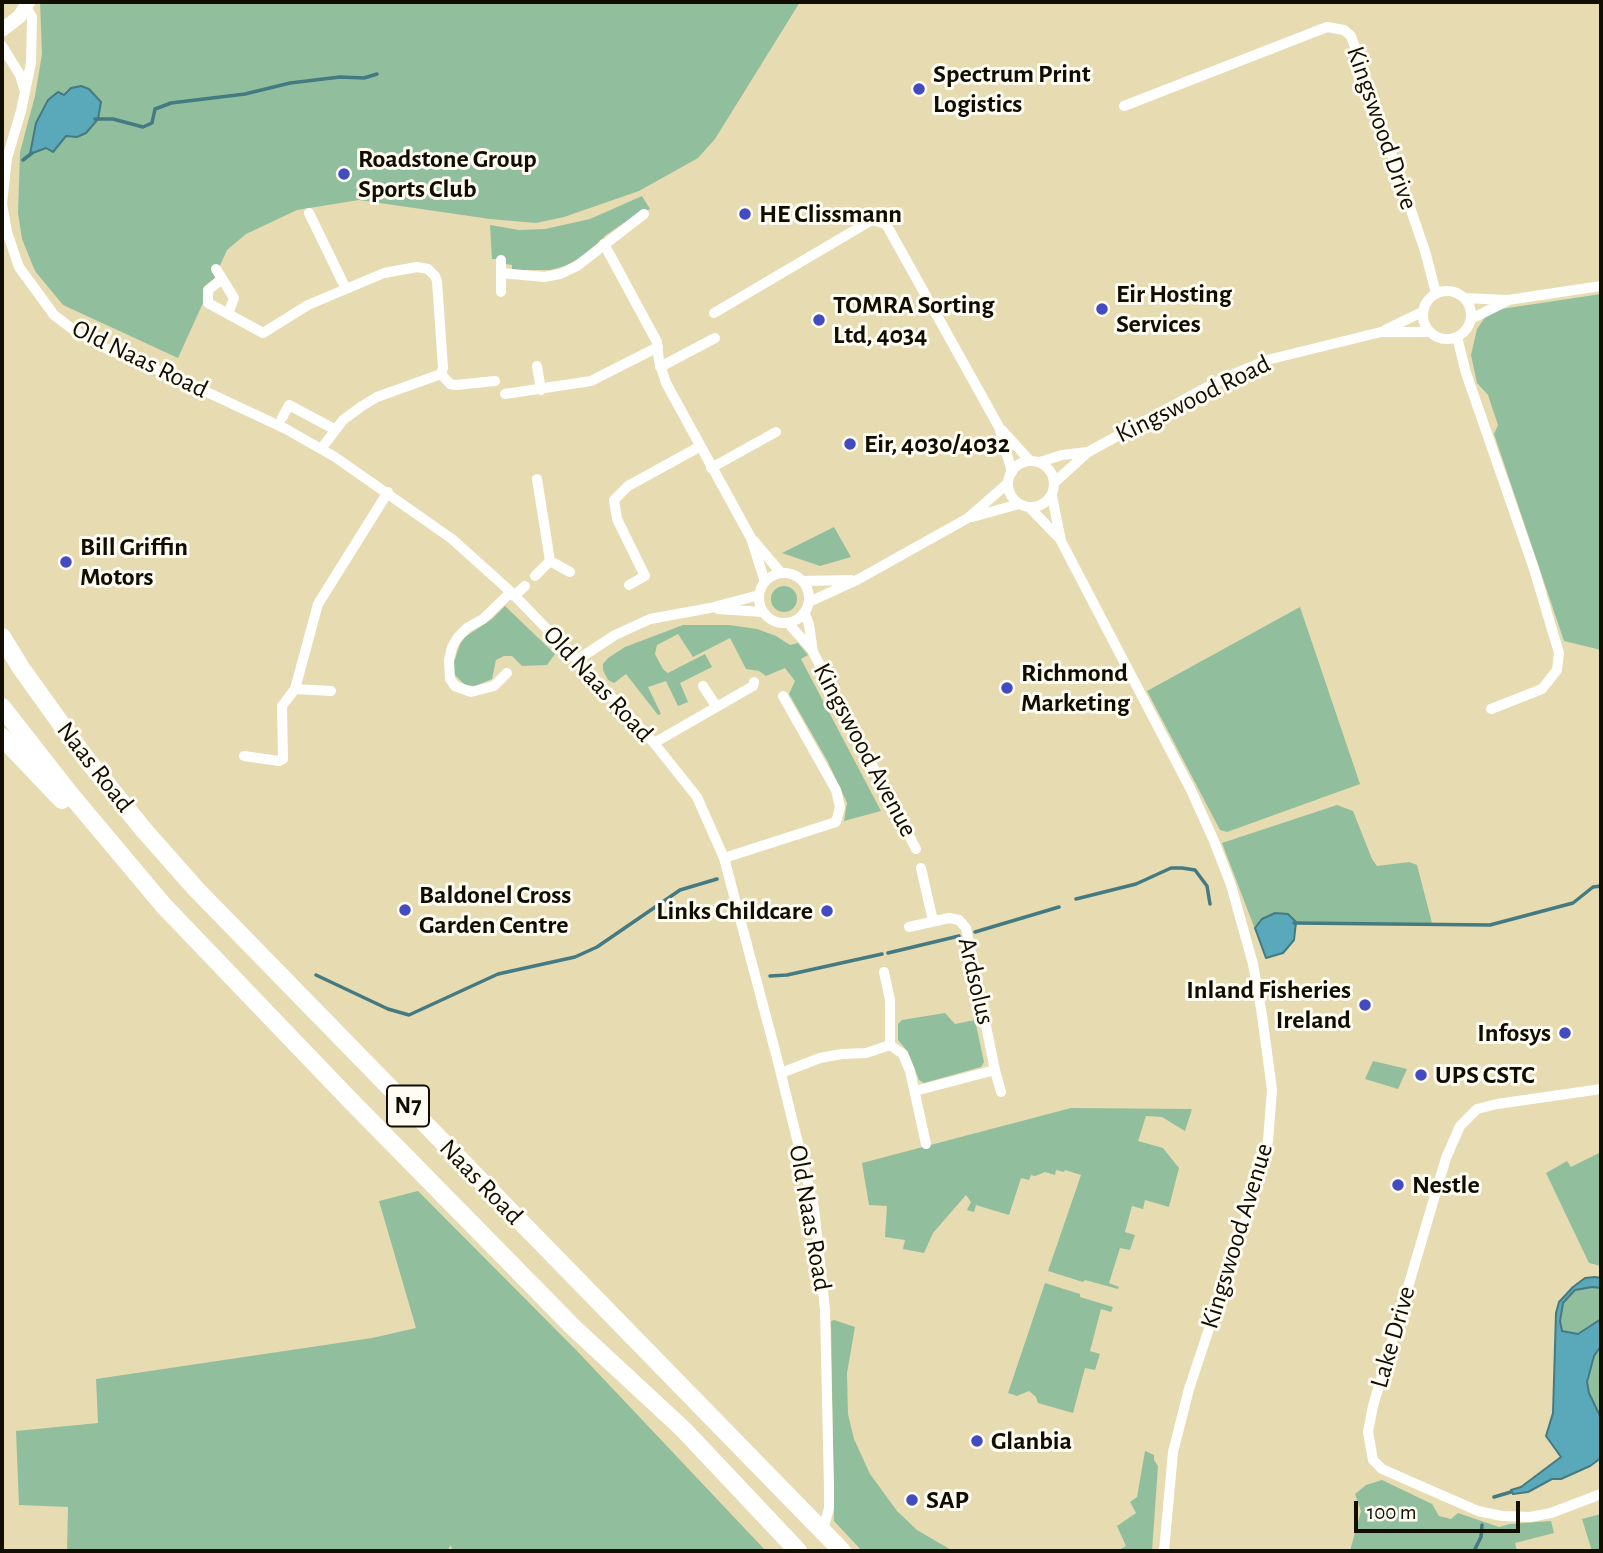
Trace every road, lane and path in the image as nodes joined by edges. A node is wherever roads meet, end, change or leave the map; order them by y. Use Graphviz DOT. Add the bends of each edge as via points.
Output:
graph roads {
  1 [pos="27,4"];
  2 [pos="2,30"];
  3 [pos="2,46"];
  4 [pos="25,93"];
  5 [pos="1124,106"];
  6 [pos="2,204"];
  7 [pos="309,213"];
  8 [pos="644,214"];
  9 [pos="604,244"];
  10 [pos="501,260"];
  11 [pos="216,269"];
  12 [pos="501,273"];
  13 [pos="222,279"];
  14 [pos="1601,286"];
  15 [pos="345,288"];
  16 [pos="501,292"];
  17 [pos="1436,293"];
  18 [pos="1464,298"];
  19 [pos="1508,300"];
  20 [pos="1422,312"];
  21 [pos="714,313"];
  22 [pos="228,314"];
  23 [pos="1471,319"];
  24 [pos="1381,332"];
  25 [pos="1429,332"];
  26 [pos="1457,337"];
  27 [pos="715,338"];
  28 [pos="658,347"];
  29 [pos="537,366"];
  30 [pos="660,366"];
  31 [pos="441,374"];
  32 [pos="495,381"];
  33 [pos="541,390"];
  34 [pos="505,394"];
  35 [pos="282,418"];
  36 [pos="999,427"];
  37 [pos="334,429"];
  38 [pos="776,432"];
  39 [pos="699,447"];
  40 [pos="321,449"];
  41 [pos="1088,452"];
  42 [pos="1035,461"];
  43 [pos="711,468"];
  44 [pos="1012,472"];
  45 [pos="537,479"];
  46 [pos="1055,482"];
  47 [pos="1008,483"];
  48 [pos="388,492"];
  49 [pos="1052,496"];
  50 [pos="1019,504"];
  51 [pos="1030,508"];
  52 [pos="968,518"];
  53 [pos="751,538"];
  54 [pos="1061,541"];
  55 [pos="550,561"];
  56 [pos="570,572"];
  57 [pos="781,573"];
  58 [pos="535,576"];
  59 [pos="857,579"];
  60 [pos="803,581"];
  61 [pos="765,582"];
  62 [pos="629,585"];
  63 [pos="525,586"];
  64 [pos="513,594"];
  65 [pos="759,595"];
  66 [pos="809,601"];
  67 [pos="710,608"];
  68 [pos="763,612"];
  69 [pos="804,613"];
  70 [pos="788,623"];
  71 [pos="2,637"];
  72 [pos="813,652"];
  73 [pos="577,660"];
  74 [pos="507,673"];
  75 [pos="754,682"];
  76 [pos="703,686"];
  77 [pos="295,689"];
  78 [pos="331,691"];
  79 [pos="783,695"];
  80 [pos="716,706"];
  81 [pos="2,707"];
  82 [pos="1492,709"];
  83 [pos="2,737"];
  84 [pos="654,743"];
  85 [pos="244,756"];
  86 [pos="916,849"];
  87 [pos="724,858"];
  88 [pos="921,868"];
  89 [pos="164,906"];
  90 [pos="933,921"];
  91 [pos="909,927"];
  92 [pos="884,972"];
  93 [pos="890,1045"];
  94 [pos="995,1070"];
  95 [pos="781,1073"];
  96 [pos="1601,1089"];
  97 [pos="915,1091"];
  98 [pos="1000,1092"];
  99 [pos="926,1144"];
  100 [pos="683,1429"];
  101 [pos="1601,1494"];
  102 [pos="823,1530"];
  103 [pos="785,1551"];
  104 [pos="798,1551"];
  105 [pos="842,1551"];
  106 [pos="1164,1551"];
  1 -- 2 [label="main road"];
  1 -- 4 [label="street, Old Naas Road" via="32,17 32,63"];
  3 -- 4 [label="street"];
  4 -- 6 [label="street, Old Naas Road" via="7,158"];
  5 -- 17 [label="street, Kingswood Drive" via="1327,27 1344,30 1356,50"];
  6 -- 40 [label="street, Old Naas Road" via="19,267 54,315 105,348"];
  7 -- 15 [label="street"];
  8 -- 9 [label="street"];
  9 -- 12 [label="street" via="559,274"];
  9 -- 28 [label="street"];
  10 -- 12 [label="street"];
  11 -- 13 [label="street"];
  12 -- 16 [label="street"];
  13 -- 22 [label="street" via="234,298"];
  13 -- 22 [label="street" via="211,286 208,303"];
  14 -- 19 [label="street"];
  15 -- 22 [label="street" via="263,332"];
  15 -- 31 [label="street" via="384,273 417,267 432,272 437,281"];
  17 -- 18 [label="street" via="1451,291"];
  17 -- 20 [label="street"];
  18 -- 19 [label="street"];
  18 -- 23 [label="street"];
  19 -- 23 [label="street"];
  20 -- 24 [label="street, Kingswood Road"];
  20 -- 25 [label="street"];
  21 -- 36 [label="street" via="872,220 886,224"];
  23 -- 26 [label="street"];
  24 -- 25 [label="street, Kingswood Road"];
  24 -- 41 [label="street, Kingswood Road" via="1266,360"];
  25 -- 26 [label="street" via="1442,339"];
  26 -- 82 [label="street" via="1559,653 1557,670 1542,689"];
  27 -- 30 [label="street"];
  28 -- 30 [label="street"];
  28 -- 33 [label="street" via="591,381"];
  29 -- 33 [label="street"];
  30 -- 39 [label="street"];
  31 -- 32 [label="street" via="456,385"];
  31 -- 37 [label="street" via="377,397"];
  33 -- 34 [label="street"];
  35 -- 37 [label="street" via="289,405"];
  36 -- 42 [label="street"];
  36 -- 44 [label="street"];
  37 -- 40 [label="street"];
  38 -- 43 [label="street"];
  39 -- 43 [label="street"];
  39 -- 62 [label="street" via="628,486 614,500 617,519 645,576"];
  40 -- 48 [label="street, Old Naas Road"];
  41 -- 42 [label="street, Kingswood Road"];
  41 -- 46 [label="street, Kingswood Road"];
  42 -- 44 [label="street" via="1019,464"];
  42 -- 46 [label="street" via="1051,471"];
  43 -- 53 [label="street"];
  44 -- 47 [label="street"];
  45 -- 55 [label="street"];
  46 -- 49 [label="street"];
  47 -- 50 [label="street"];
  47 -- 52 [label="street"];
  48 -- 64 [label="street, Old Naas Road" via="452,539"];
  48 -- 77 [label="street" via="318,604"];
  49 -- 51 [label="street"];
  49 -- 54 [label="street, Kingswood Avenue"];
  50 -- 51 [label="street"];
  50 -- 52 [label="street"];
  51 -- 54 [label="street, Kingswood Avenue"];
  52 -- 59 [label="street"];
  53 -- 57 [label="street"];
  53 -- 61 [label="street"];
  54 -- 106 [label="street, Kingswood Avenue" via="1214,841 1253,964 1272,1090 1265,1153 1173,1452"];
  55 -- 56 [label="street"];
  55 -- 58 [label="street"];
  57 -- 60 [label="street"];
  57 -- 61 [label="street"];
  59 -- 60 [label="street"];
  59 -- 66 [label="street"];
  60 -- 66 [label="street"];
  61 -- 65 [label="street"];
  63 -- 64 [label="street"];
  64 -- 73 [label="street, Old Naas Road"];
  64 -- 74 [label="street" via="458,637 449,660 450,679 471,692 494,686"];
  65 -- 67 [label="street"];
  65 -- 68 [label="street"];
  66 -- 69 [label="street"];
  67 -- 68 [label="street"];
  67 -- 73 [label="street" via="650,618"];
  68 -- 70 [label="street" via="774,622"];
  69 -- 70 [label="street"];
  69 -- 72 [label="street, Kingswood Avenue"];
  70 -- 72 [label="street, Kingswood Avenue"];
  71 -- 102 [label="highway, Naas Road / N7" via="84,756 196,889"];
  72 -- 86 [label="street, Kingswood Avenue"];
  73 -- 84 [label="street, Old Naas Road"];
  75 -- 80 [label="street"];
  76 -- 80 [label="street"];
  77 -- 78 [label="street"];
  77 -- 85 [label="street" via="282,706 283,759"];
  79 -- 87 [label="street" via="836,790 840,807 836,822"];
  80 -- 84 [label="street"];
  81 -- 89 [label="highway, Naas Road / N7"];
  83 -- 89 [label="highway, N7"];
  84 -- 87 [label="street, Old Naas Road" via="697,797"];
  87 -- 95 [label="street, Old Naas Road"];
  88 -- 90 [label="street, Ardsolus"];
  89 -- 100 [label="highway, Naas Road / N7" via="565,1318"];
  90 -- 91 [label="street, Ardsolus"];
  90 -- 94 [label="street, Ardsolus" via="959,920 966,928"];
  92 -- 93 [label="street" via="890,1000"];
  93 -- 95 [label="street" via="820,1058"];
  93 -- 97 [label="street" via="902,1054"];
  94 -- 97 [label="street"];
  94 -- 98 [label="street, Ardsolus"];
  95 -- 102 [label="street, Old Naas Road" via="814,1208 825,1310 829,1508"];
  96 -- 101 [label="street, Lake Drive" via="1477,1109 1461,1126 1446,1158 1368,1432 1378,1465 1478,1511 1530,1517"];
  97 -- 99 [label="street"];
  100 -- 103 [label="highway, N7"];
  100 -- 104 [label="highway, Naas Road / N7"];
  102 -- 105 [label="highway, Naas Road / N7"];
}
